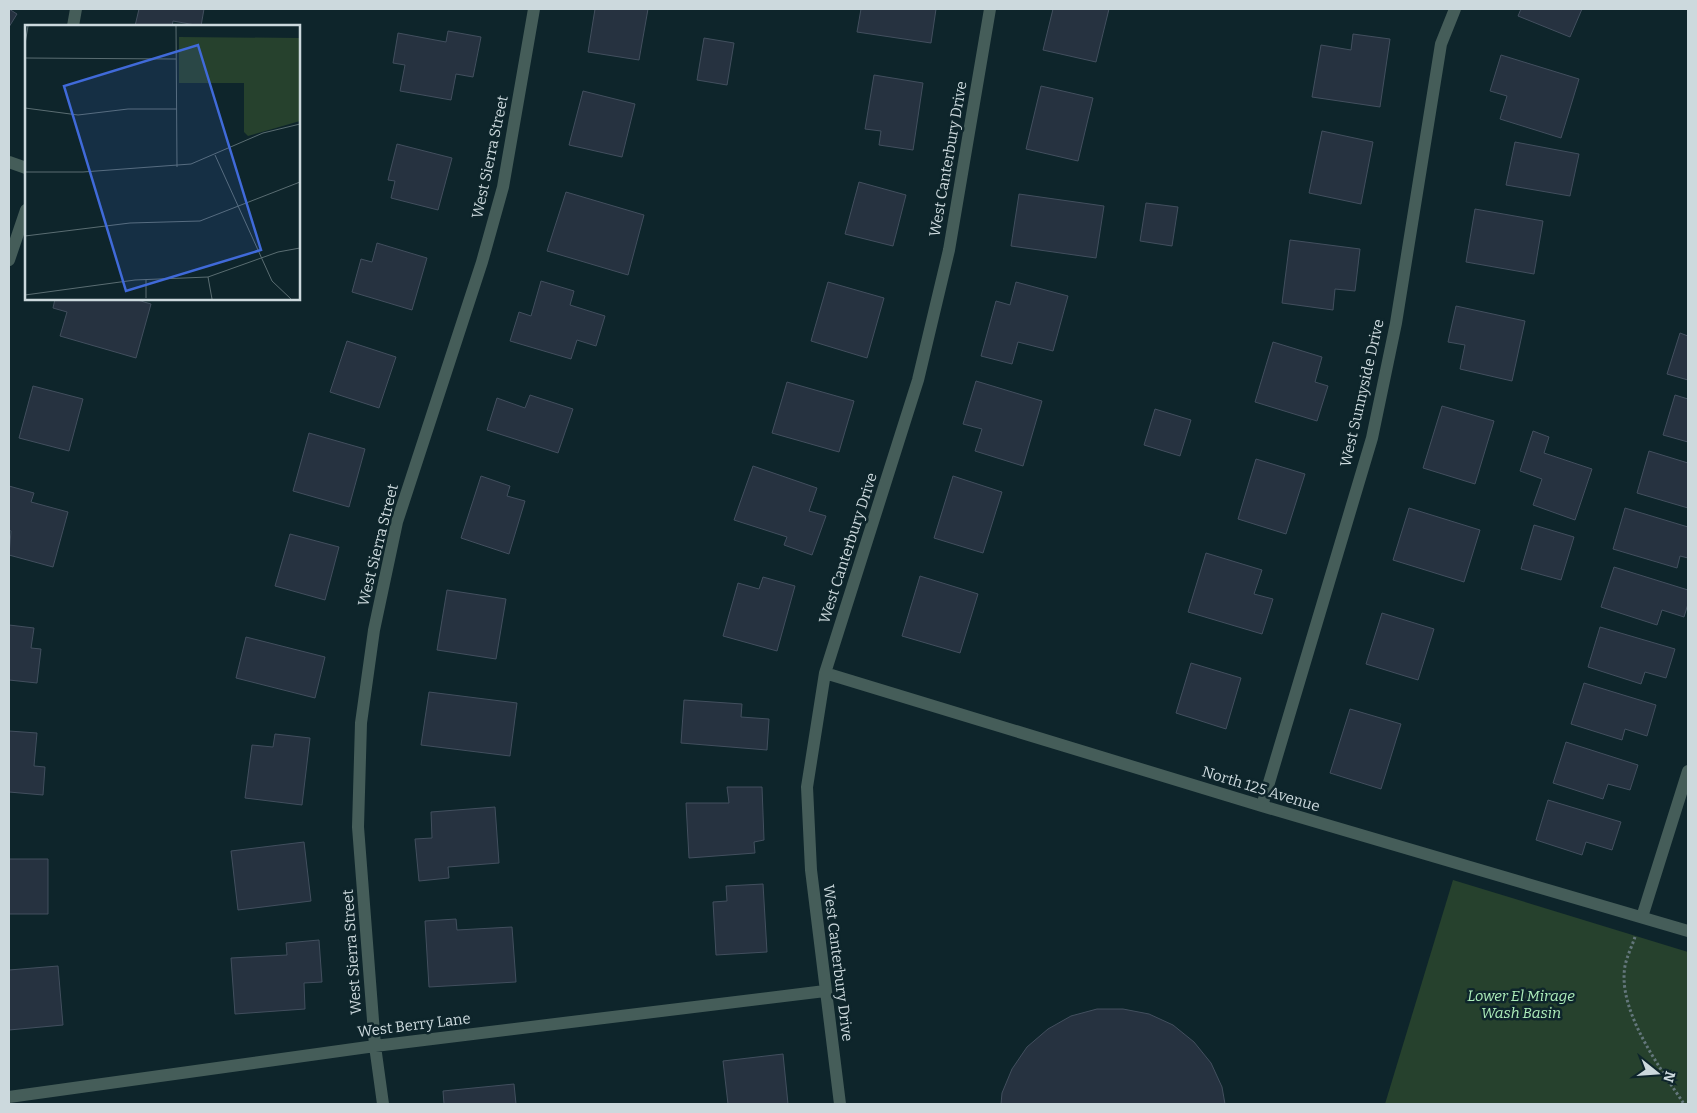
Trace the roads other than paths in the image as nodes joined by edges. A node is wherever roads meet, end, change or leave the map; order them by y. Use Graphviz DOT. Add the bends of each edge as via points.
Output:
graph roads {
  1 [pos="76,9"];
  2 [pos="534,9"];
  3 [pos="990,9"];
  4 [pos="1456,9"];
  5 [pos="73,25"];
  6 [pos="9,162"];
  7 [pos="25,168"];
  8 [pos="25,213"];
  9 [pos="9,260"];
  10 [pos="825,673"];
  11 [pos="1688,771"];
  12 [pos="1262,806"];
  13 [pos="1642,917"];
  14 [pos="1688,931"];
  15 [pos="825,990"];
  16 [pos="375,1046"];
  17 [pos="9,1097"];
  18 [pos="383,1104"];
  19 [pos="840,1104"];
  1 -- 5 [label="street"];
  2 -- 16 [label="street, West Sierra Street" via="503,186 482,262 397,522 374,630 361,723 358,827"];
  3 -- 10 [label="street, West Canterbury Drive" via="952,234 918,380"];
  4 -- 12 [label="street, West Sunnyside Drive" via="1441,44 1396,323 1372,438"];
  6 -- 7 [label="street"];
  8 -- 9 [label="street"];
  10 -- 12 [label="street, North 125 Avenue"];
  10 -- 15 [label="street, West Canterbury Drive" via="807,787 810,870"];
  11 -- 13 [label="street"];
  12 -- 13 [label="street, North 125 Avenue"];
  13 -- 14 [label="street, North 125 Avenue"];
  15 -- 16 [label="street, West Berry Lane"];
  15 -- 19 [label="street, West Canterbury Drive"];
  16 -- 17 [label="street, West Berry Lane"];
  16 -- 18 [label="street, West Sierra Street"];
}
